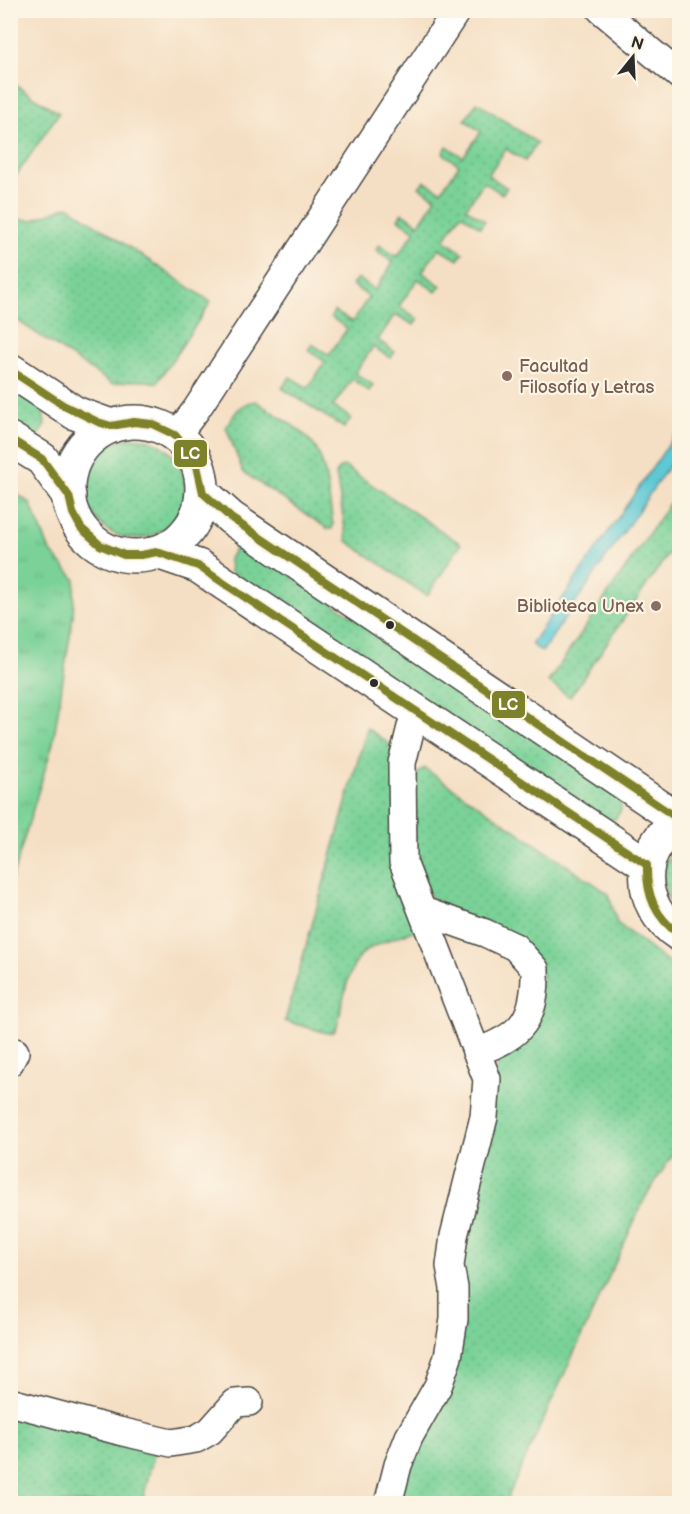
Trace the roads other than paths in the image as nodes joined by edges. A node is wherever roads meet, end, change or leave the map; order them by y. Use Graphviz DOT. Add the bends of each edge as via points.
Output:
graph roads {
  1 [pos="457,10"];
  2 [pos="602,10"];
  3 [pos="680,76"];
  4 [pos="10,370"];
  5 [pos="111,426"];
  6 [pos="176,436"];
  7 [pos="10,439"];
  8 [pos="203,493"];
  9 [pos="69,496"];
  10 [pos="156,552"];
  11 [pos="415,711"];
  12 [pos="679,820"];
  13 [pos="648,865"];
  14 [pos="423,910"];
  15 [pos="680,935"];
  16 [pos="476,1052"];
  17 [pos="10,1402"];
  18 [pos="249,1402"];
  19 [pos="388,1503"];
  1 -- 6 [label="street"];
  2 -- 3 [label="street"];
  4 -- 5 [label="main road" via="75,413"];
  5 -- 6 [label="main road" via="149,423"];
  5 -- 9 [label="main road" via="88,441 78,454 71,470"];
  6 -- 8 [label="main road" via="198,465"];
  7 -- 9 [label="main road" via="42,459"];
  8 -- 10 [label="main road" via="190,528 177,541"];
  8 -- 12 [label="main road" via="231,518"];
  9 -- 10 [label="main road" via="77,521 100,545 124,555"];
  10 -- 11 [label="main road" via="198,566"];
  11 -- 13 [label="main road"];
  11 -- 14 [label="street" via="402,763 403,862"];
  12 -- 13 [label="main road" via="658,839"];
  13 -- 15 [label="main road" via="647,886 653,906 664,923"];
  14 -- 16 [label="street"];
  14 -- 16 [label="street" via="515,947 535,969 535,995 526,1020 501,1043"];
  16 -- 19 [label="street" via="487,1079 484,1117 454,1236 450,1266 454,1319 448,1357 438,1386 409,1437"];
  17 -- 18 [label="street" via="171,1443 196,1439 210,1431 235,1403"];
}
